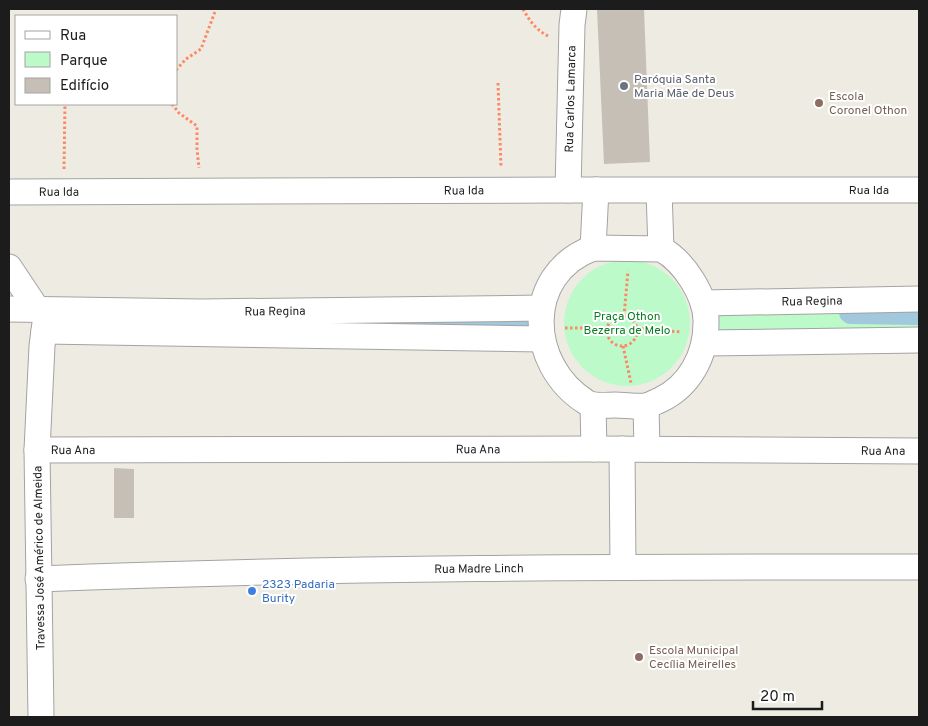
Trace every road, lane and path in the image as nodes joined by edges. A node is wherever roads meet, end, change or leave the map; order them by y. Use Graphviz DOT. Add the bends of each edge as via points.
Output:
graph roads {
  1 [pos="216,9"];
  2 [pos="523,9"];
  3 [pos="574,9"];
  4 [pos="571,46"];
  5 [pos="178,68"];
  6 [pos="498,83"];
  7 [pos="65,105"];
  8 [pos="173,105"];
  9 [pos="501,190"];
  10 [pos="568,190"];
  11 [pos="596,190"];
  12 [pos="919,190"];
  13 [pos="202,191"];
  14 [pos="659,191"];
  15 [pos="9,192"];
  16 [pos="64,192"];
  17 [pos="593,248"];
  18 [pos="661,249"];
  19 [pos="628,262"];
  20 [pos="9,267"];
  21 [pos="919,298"];
  22 [pos="703,304"];
  23 [pos="542,308"];
  24 [pos="9,309"];
  25 [pos="43,316"];
  26 [pos="624,316"];
  27 [pos="607,328"];
  28 [pos="637,328"];
  29 [pos="550,334"];
  30 [pos="695,338"];
  31 [pos="919,340"];
  32 [pos="623,346"];
  33 [pos="640,398"];
  34 [pos="594,404"];
  35 [pos="594,448"];
  36 [pos="622,449"];
  37 [pos="647,449"];
  38 [pos="37,450"];
  39 [pos="919,451"];
  40 [pos="623,567"];
  41 [pos="919,567"];
  42 [pos="38,579"];
  43 [pos="41,717"];
  1 -- 5 [label="path" via="201,49"];
  2 -- 4 [label="path" via="540,32"];
  3 -- 4 [label="street, Rua Carlos Lamarca"];
  4 -- 10 [label="street, Rua Carlos Lamarca"];
  6 -- 9 [label="path"];
  7 -- 16 [label="path"];
  8 -- 13 [label="path" via="197,126"];
  9 -- 10 [label="street, Rua Ida"];
  9 -- 13 [label="street, Rua Ida"];
  10 -- 11 [label="street, Rua Ida"];
  11 -- 14 [label="street, Rua Ida"];
  11 -- 17 [label="street"];
  12 -- 14 [label="street, Rua Ida"];
  13 -- 16 [label="street, Rua Ida"];
  14 -- 18 [label="street"];
  15 -- 16 [label="street, Rua Ida"];
  17 -- 18 [label="street"];
  17 -- 23 [label="street" via="569,260 550,283"];
  18 -- 22 [label="street" via="692,279"];
  19 -- 26 [label="path"];
  20 -- 25 [label="street"];
  21 -- 22 [label="street, Rua Regina"];
  22 -- 30 [label="street" via="706,321"];
  23 -- 25 [label="street, Rua Regina"];
  23 -- 29 [label="street"];
  24 -- 25 [label="street, Rua Regina"];
  25 -- 29 [label="street, Rua Regina"];
  25 -- 38 [label="street, Travessa José Américo de Almeida"];
  26 -- 27 [label="path" via="615,317"];
  26 -- 28 [label="path" via="633,320"];
  27 -- 29 [label="path"];
  27 -- 32 [label="path" via="612,342"];
  28 -- 30 [label="path"];
  28 -- 32 [label="path" via="632,342"];
  29 -- 34 [label="street" via="549,361 574,393 588,404"];
  30 -- 31 [label="street"];
  30 -- 33 [label="street" via="698,362 685,381 668,396"];
  32 -- 33 [label="path"];
  33 -- 34 [label="street"];
  33 -- 37 [label="street"];
  34 -- 35 [label="street"];
  35 -- 36 [label="street, Rua Ana"];
  35 -- 38 [label="street, Rua Ana"];
  36 -- 37 [label="street, Rua Ana"];
  36 -- 40 [label="street"];
  37 -- 39 [label="street, Rua Ana"];
  38 -- 42 [label="street, Travessa José Américo de Almeida"];
  40 -- 41 [label="street, Rua Madre Linch"];
  40 -- 42 [label="street, Rua Madre Linch" via="208,572"];
  42 -- 43 [label="street, Travessa José Américo de Almeida"];
}
